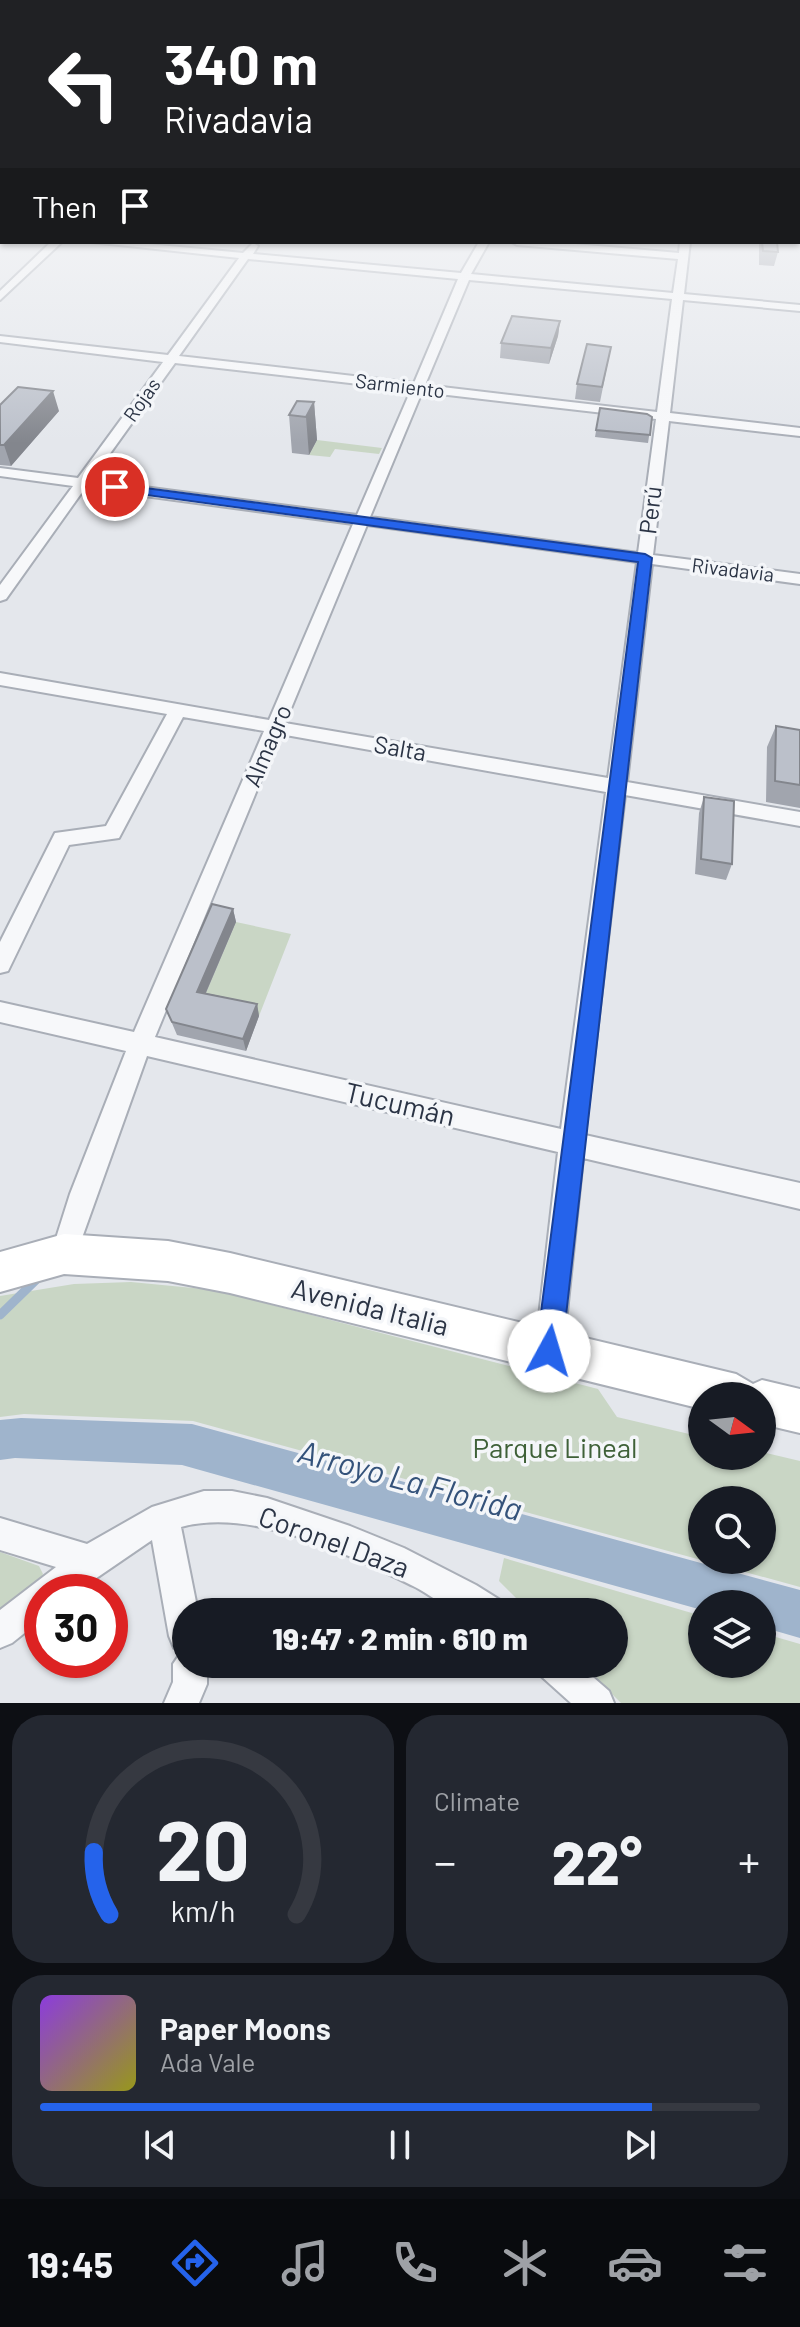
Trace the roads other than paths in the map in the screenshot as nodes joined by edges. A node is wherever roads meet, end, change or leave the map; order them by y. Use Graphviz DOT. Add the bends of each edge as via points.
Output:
graph roads {
  1 [pos="226,283"];
  2 [pos="462,283"];
  3 [pos="544,283"];
  4 [pos="679,283"];
  5 [pos="677,296"];
  6 [pos="800,308"];
  7 [pos="0,339"];
  8 [pos="171,359"];
  9 [pos="419,388"];
  10 [pos="662,416"];
  11 [pos="800,432"];
  12 [pos="0,472"];
  13 [pos="84,483"];
  14 [pos="362,520"];
  15 [pos="645,558"];
  16 [pos="800,579"];
  17 [pos="0,596"];
  18 [pos="0,679"];
  19 [pos="178,710"];
  20 [pos="276,727"];
  21 [pos="616,786"];
  22 [pos="800,819"];
  23 [pos="0,964"];
  24 [pos="0,1012"];
  25 [pos="140,1045"];
  26 [pos="572,1142"];
  27 [pos="800,1196"];
  28 [pos="64,1254"];
  29 [pos="0,1272"];
  30 [pos="549,1351"];
  31 [pos="688,1384"];
  32 [pos="776,1405"];
  33 [pos="800,1411"];
  34 [pos="164,1519"];
  35 [pos="0,1534"];
  36 [pos="89,1561"];
  37 [pos="73,1574"];
  38 [pos="179,1598"];
  39 [pos="468,1598"];
  40 [pos="24,1612"];
  41 [pos="0,1631"];
  42 [pos="190,1678"];
  43 [pos="569,1678"];
  44 [pos="181,1703"];
  45 [pos="597,1703"];
  1 -- 8 [label="street, Rojas"];
  2 -- 9 [label="street, Almagro"];
  3 -- 5 [label="street"];
  4 -- 5 [label="street, Perú"];
  5 -- 6 [label="street"];
  5 -- 10 [label="street, Perú"];
  7 -- 8 [label="street, Sarmiento"];
  8 -- 9 [label="street, Sarmiento"];
  8 -- 13 [label="street, Rojas"];
  9 -- 10 [label="street, Sarmiento"];
  9 -- 14 [label="street, Almagro"];
  10 -- 11 [label="street, Sarmiento"];
  10 -- 15 [label="street, Perú"];
  12 -- 13 [label="street, Rivadavia"];
  13 -- 14 [label="street, Rivadavia"];
  13 -- 17 [label="street, Rojas"];
  14 -- 15 [label="street, Rivadavia"];
  14 -- 20 [label="street, Almagro"];
  15 -- 16 [label="street, Rivadavia"];
  15 -- 21 [label="street, Perú"];
  18 -- 19 [label="street, Salta"];
  19 -- 20 [label="street, Salta"];
  19 -- 23 [label="street" via="112,833 62,838"];
  20 -- 21 [label="street, Salta"];
  20 -- 25 [label="street, Almagro"];
  21 -- 22 [label="street, Salta"];
  21 -- 26 [label="street, Perú"];
  24 -- 25 [label="street, Tucumán"];
  25 -- 26 [label="street, Tucumán"];
  25 -- 28 [label="street, Almagro"];
  26 -- 27 [label="street, Tucumán"];
  26 -- 30 [label="street, Perú"];
  28 -- 29 [label="main road, Avenida Italia"];
  28 -- 30 [label="main road, Avenida Italia" via="168,1261 230,1273"];
  30 -- 31 [label="main road, Avenida Italia"];
  32 -- 33 [label="main road"];
  34 -- 36 [label="street, Coronel Daza"];
  34 -- 38 [label="street"];
  34 -- 39 [label="street, Coronel Daza" via="204,1506 283,1517 376,1552"];
  35 -- 36 [label="street"];
  36 -- 37 [label="street, Coronel Daza"];
  40 -- 41 [label="street"];
  42 -- 44 [label="street"];
  43 -- 45 [label="street"];
}
